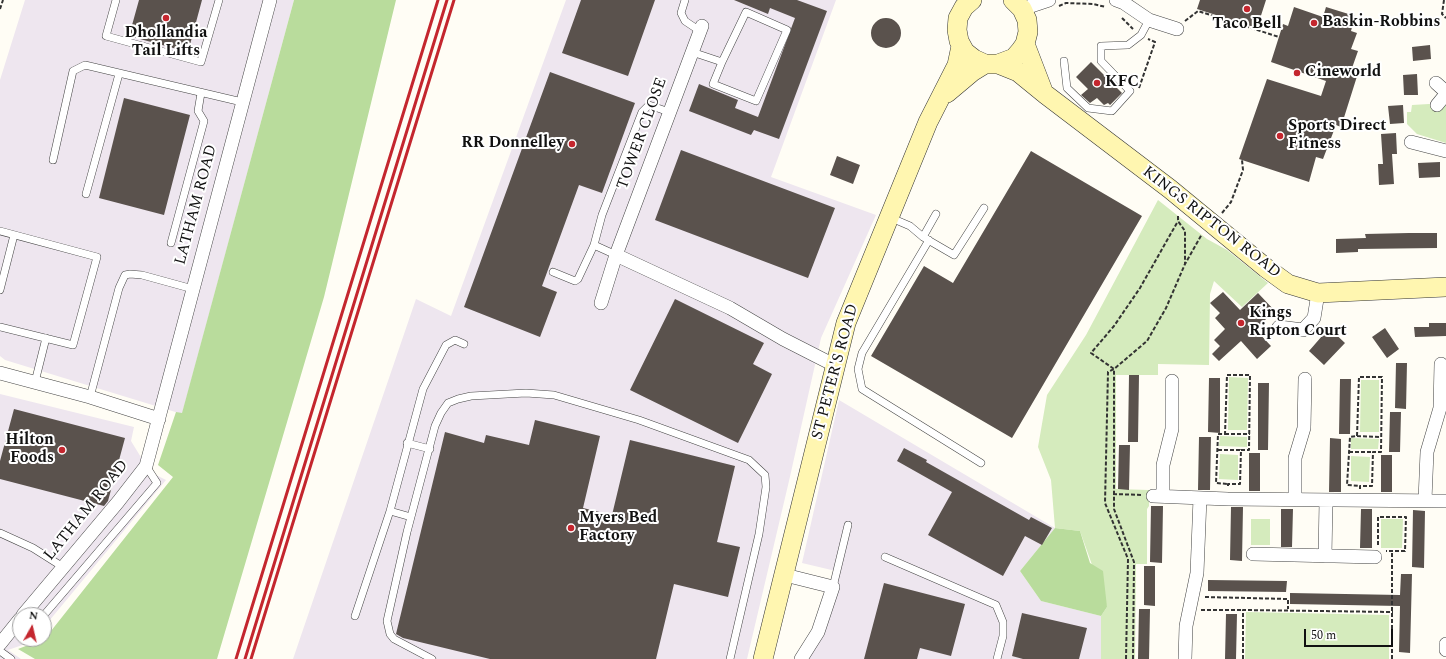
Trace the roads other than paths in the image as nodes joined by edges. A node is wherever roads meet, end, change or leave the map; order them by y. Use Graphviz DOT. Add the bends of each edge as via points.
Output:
graph roads {
  1 [pos="116,0"];
  2 [pos="219,0"];
  3 [pos="270,0"];
  4 [pos="685,0"];
  5 [pos="967,2"];
  6 [pos="1018,4"];
  7 [pos="1051,4"];
  8 [pos="1111,4"];
  9 [pos="1149,20"];
  10 [pos="1180,26"];
  11 [pos="701,28"];
  12 [pos="1025,44"];
  13 [pos="961,46"];
  14 [pos="692,52"];
  15 [pos="1064,61"];
  16 [pos="722,62"];
  17 [pos="991,64"];
  18 [pos="119,74"];
  19 [pos="1436,83"];
  20 [pos="1446,93"];
  21 [pos="201,94"];
  22 [pos="1045,94"];
  23 [pos="942,97"];
  24 [pos="242,102"];
  25 [pos="1437,105"];
  26 [pos="670,112"];
  27 [pos="1411,142"];
  28 [pos="1446,151"];
  29 [pos="52,160"];
  30 [pos="86,194"];
  31 [pos="984,208"];
  32 [pos="936,214"];
  33 [pos="889,217"];
  34 [pos="0,231"];
  35 [pos="14,235"];
  36 [pos="926,238"];
  37 [pos="171,243"];
  38 [pos="594,245"];
  39 [pos="616,255"];
  40 [pos="553,272"];
  41 [pos="1446,287"];
  42 [pos="193,289"];
  43 [pos="0,290"];
  44 [pos="1318,293"];
  45 [pos="601,303"];
  46 [pos="0,327"];
  47 [pos="1279,327"];
  48 [pos="46,338"];
  49 [pos="464,344"];
  50 [pos="1441,364"];
  51 [pos="834,365"];
  52 [pos="0,373"];
  53 [pos="1305,379"];
  54 [pos="1172,381"];
  55 [pos="35,382"];
  56 [pos="90,396"];
  57 [pos="159,418"];
  58 [pos="407,443"];
  59 [pos="430,449"];
  60 [pos="981,463"];
  61 [pos="146,466"];
  62 [pos="1200,498"];
  63 [pos="1295,500"];
  64 [pos="1425,500"];
  65 [pos="1326,501"];
  66 [pos="1446,502"];
  67 [pos="390,511"];
  68 [pos="411,517"];
  69 [pos="848,525"];
  70 [pos="0,533"];
  71 [pos="1253,554"];
  72 [pos="1377,554"];
  73 [pos="1325,556"];
  74 [pos="885,557"];
  75 [pos="63,567"];
  76 [pos="785,575"];
  77 [pos="833,587"];
  78 [pos="30,607"];
  79 [pos="51,607"];
  80 [pos="356,616"];
  81 [pos="12,630"];
  82 [pos="0,644"];
  83 [pos="1446,644"];
  84 [pos="1446,650"];
  85 [pos="0,651"];
  86 [pos="10,659"];
  87 [pos="432,659"];
  88 [pos="730,659"];
  89 [pos="763,659"];
  90 [pos="801,659"];
  91 [pos="997,659"];
  92 [pos="1185,659"];
  1 -- 2 [label="lane" via="106,36 202,62"];
  3 -- 24 [label="street, LATHAM ROAD"];
  4 -- 11 [label="lane" via="681,13 685,21"];
  5 -- 13 [label="street" via="958,18 957,30"];
  6 -- 7 [label="street"];
  6 -- 12 [label="street" via="1027,20"];
  8 -- 9 [label="street" via="1124,3"];
  9 -- 10 [label="street" via="1164,25"];
  9 -- 15 [label="lane" via="1141,35 1128,45 1101,46 1101,61 1130,91 1112,111 1088,108 1068,88"];
  11 -- 14 [label="street, TOWER CLOSE"];
  12 -- 17 [label="street" via="1014,58"];
  12 -- 22 [label="street"];
  13 -- 17 [label="street, KINGS RIPTON ROAD" via="974,60"];
  13 -- 23 [label="street, ST PETER'S ROAD" via="957,65"];
  14 -- 16 [label="lane"];
  14 -- 26 [label="street, TOWER CLOSE"];
  16 -- 16 [label="lane" via="746,12 787,30 756,101 712,84"];
  17 -- 22 [label="street, KINGS RIPTON ROAD" via="1018,72"];
  17 -- 23 [label="street" via="972,72"];
  18 -- 21 [label="lane"];
  18 -- 29 [label="lane" via="86,65 73,71"];
  18 -- 30 [label="lane"];
  19 -- 20 [label="street"];
  20 -- 25 [label="street"];
  21 -- 24 [label="lane"];
  21 -- 37 [label="lane" via="198,111 204,121"];
  22 -- 44 [label="street, KINGS RIPTON ROAD" via="1170,189 1266,268 1288,284"];
  23 -- 33 [label="street, ST PETER'S ROAD" via="928,122"];
  24 -- 42 [label="street, LATHAM ROAD"];
  26 -- 38 [label="lane" via="649,105 642,112 602,215"];
  26 -- 39 [label="street, TOWER CLOSE"];
  27 -- 28 [label="street"];
  31 -- 36 [label="lane" via="954,255"];
  32 -- 36 [label="lane"];
  33 -- 36 [label="lane" via="910,226"];
  33 -- 51 [label="street, ST PETER'S ROAD" via="846,323"];
  34 -- 35 [label="lane"];
  35 -- 43 [label="lane"];
  35 -- 48 [label="lane" via="97,257 73,345"];
  36 -- 60 [label="lane" via="862,353 858,369 862,389"];
  38 -- 39 [label="lane"];
  38 -- 40 [label="lane" via="575,281"];
  39 -- 45 [label="street, TOWER CLOSE"];
  39 -- 51 [label="street" via="730,308"];
  41 -- 44 [label="street, KINGS RIPTON ROAD"];
  42 -- 56 [label="lane" via="142,275 125,275 119,288"];
  42 -- 57 [label="street, LATHAM ROAD"];
  44 -- 47 [label="street" via="1314,318 1303,330"];
  46 -- 48 [label="lane"];
  48 -- 55 [label="lane"];
  49 -- 58 [label="lane" via="455,340 446,345 438,357 424,389"];
  50 -- 64 [label="street" via="1440,408 1427,452"];
  51 -- 76 [label="street, ST PETER'S ROAD"];
  52 -- 55 [label="street"];
  53 -- 63 [label="street" via="1304,428 1296,458"];
  54 -- 62 [label="street" via="1172,429 1158,496"];
  55 -- 56 [label="street"];
  56 -- 57 [label="street"];
  57 -- 61 [label="street, LATHAM ROAD"];
  58 -- 59 [label="lane"];
  58 -- 67 [label="lane"];
  59 -- 68 [label="lane"];
  59 -- 88 [label="lane" via="435,426 448,403 471,396 526,393 554,395 639,420 749,460 765,475 766,487 759,534"];
  61 -- 75 [label="street, LATHAM ROAD"];
  61 -- 79 [label="lane" via="157,483"];
  62 -- 63 [label="street"];
  62 -- 92 [label="street" via="1197,573 1189,610"];
  63 -- 65 [label="street"];
  64 -- 65 [label="street"];
  64 -- 66 [label="street"];
  65 -- 73 [label="street"];
  67 -- 68 [label="lane"];
  67 -- 80 [label="lane"];
  68 -- 87 [label="lane" via="387,621 394,639"];
  69 -- 77 [label="lane"];
  70 -- 75 [label="lane" via="33,548"];
  71 -- 73 [label="street"];
  72 -- 73 [label="street"];
  74 -- 91 [label="lane" via="996,605 1003,622 1003,636"];
  75 -- 78 [label="street, LATHAM ROAD"];
  76 -- 77 [label="street"];
  76 -- 89 [label="street, ST PETER'S ROAD"];
  77 -- 90 [label="street" via="818,632"];
  81 -- 82 [label="street"];
  83 -- 84 [label="street"];
  85 -- 86 [label="lane"];
}
